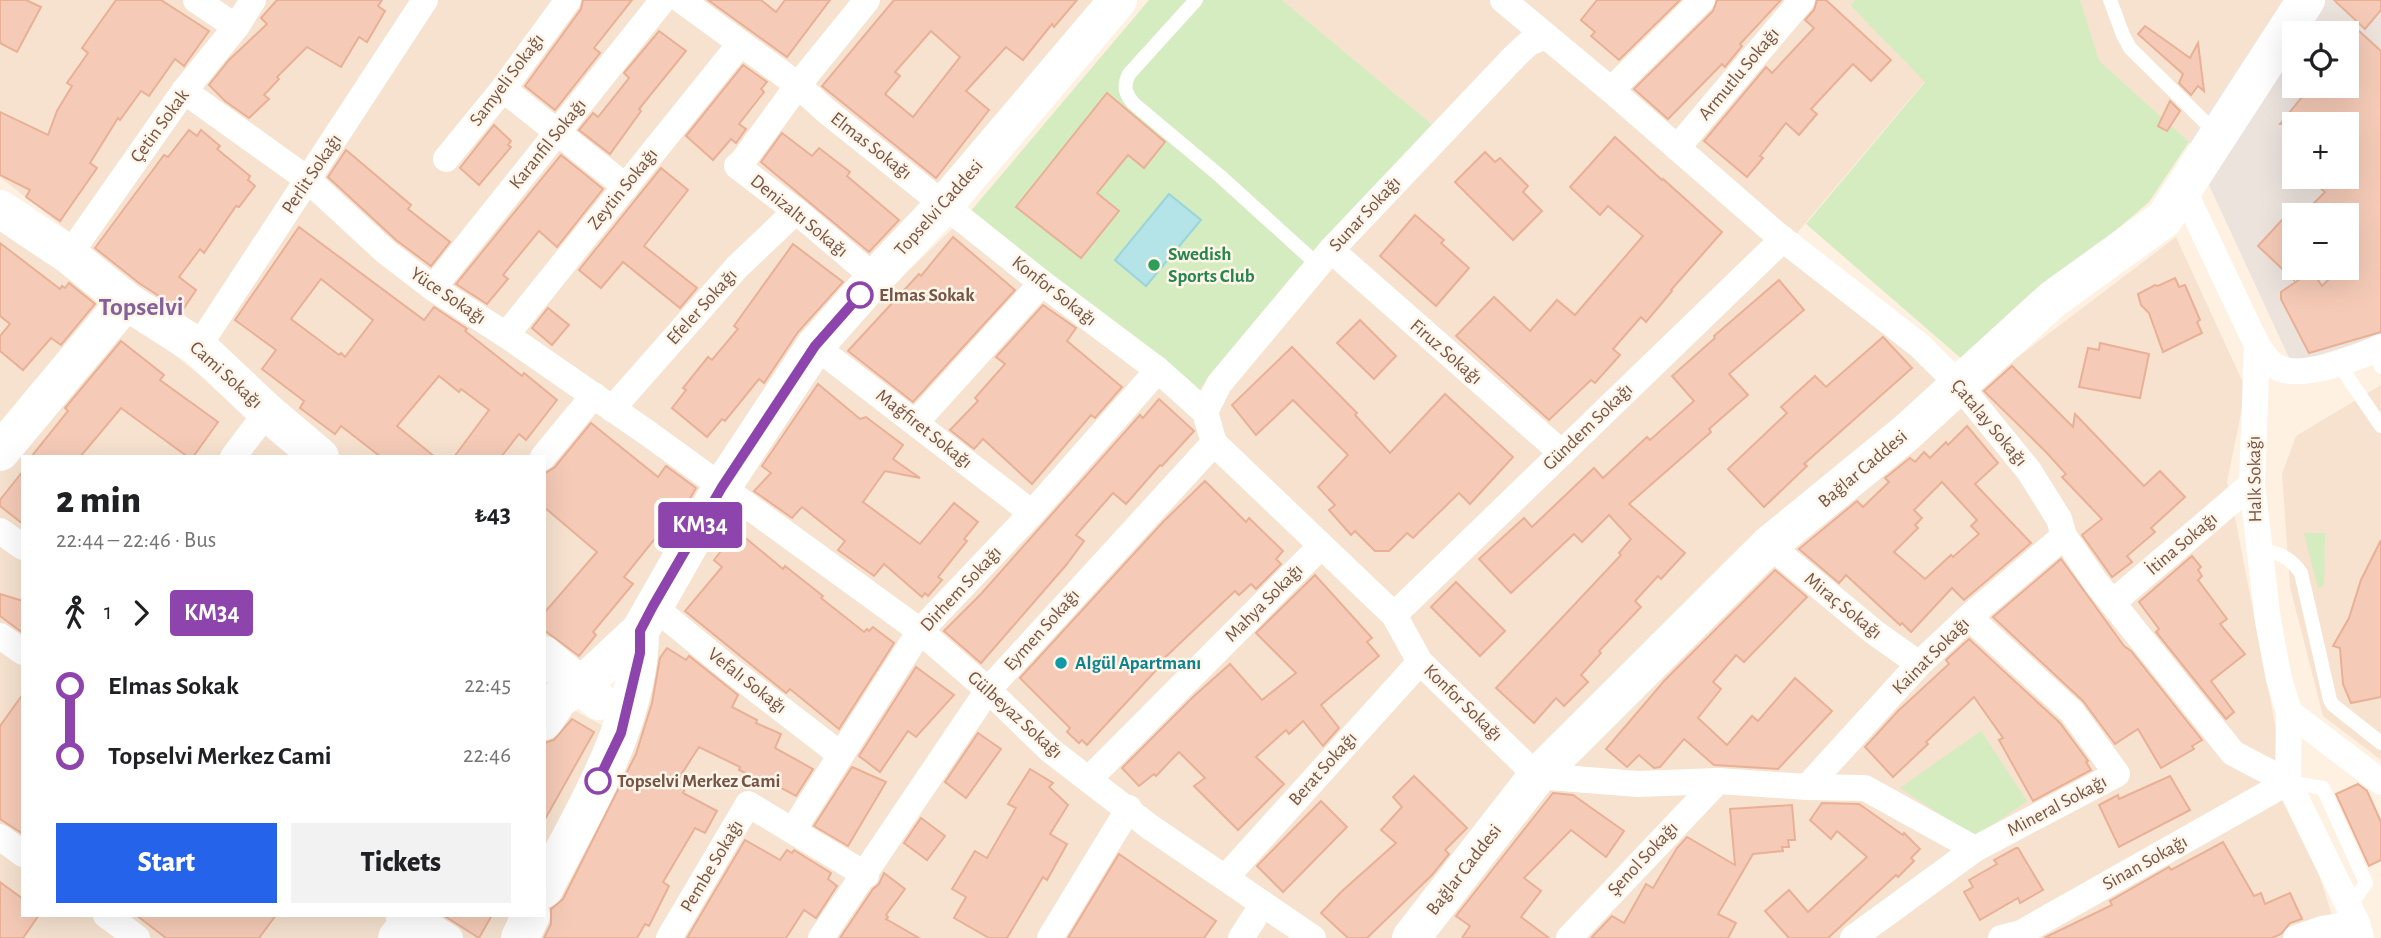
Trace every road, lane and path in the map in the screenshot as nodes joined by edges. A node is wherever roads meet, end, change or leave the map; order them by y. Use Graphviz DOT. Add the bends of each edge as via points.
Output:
graph roads {
  1 [pos="196,0"];
  2 [pos="253,0"];
  3 [pos="425,0"];
  4 [pos="568,0"];
  5 [pos="663,0"];
  6 [pos="681,0"];
  7 [pos="867,0"];
  8 [pos="1118,0"];
  9 [pos="1196,0"];
  10 [pos="1503,0"];
  11 [pos="1702,0"];
  12 [pos="1802,0"];
  13 [pos="2110,0"];
  14 [pos="2306,0"];
  15 [pos="236,27"];
  16 [pos="1546,36"];
  17 [pos="740,44"];
  18 [pos="798,85"];
  19 [pos="503,89"];
  20 [pos="1611,90"];
  21 [pos="184,91"];
  22 [pos="556,133"];
  23 [pos="2218,135"];
  24 [pos="1677,148"];
  25 [pos="446,159"];
  26 [pos="307,178"];
  27 [pos="626,187"];
  28 [pos="2183,189"];
  29 [pos="945,204"];
  30 [pos="0,209"];
  31 [pos="796,211"];
  32 [pos="1783,239"];
  33 [pos="69,255"];
  34 [pos="1325,258"];
  35 [pos="875,278"];
  36 [pos="1042,283"];
  37 [pos="433,288"];
  38 [pos="126,301"];
  39 [pos="506,335"];
  40 [pos="2257,345"];
  41 [pos="815,346"];
  42 [pos="198,347"];
  43 [pos="2379,355"];
  44 [pos="2339,363"];
  45 [pos="1158,370"];
  46 [pos="1959,385"];
  47 [pos="603,402"];
  48 [pos="267,412"];
  49 [pos="1205,412"];
  50 [pos="916,422"];
  51 [pos="2381,426"];
  52 [pos="1214,443"];
  53 [pos="0,452"];
  54 [pos="1562,453"];
  55 [pos="235,455"];
  56 [pos="318,455"];
  57 [pos="545,455"];
  58 [pos="2252,484"];
  59 [pos="722,487"];
  60 [pos="1032,513"];
  61 [pos="0,531"];
  62 [pos="2064,536"];
  63 [pos="1769,545"];
  64 [pos="21,546"];
  65 [pos="1321,546"];
  66 [pos="2258,552"];
  67 [pos="2112,603"];
  68 [pos="1394,615"];
  69 [pos="1969,617"];
  70 [pos="647,618"];
  71 [pos="920,631"];
  72 [pos="0,636"];
  73 [pos="21,651"];
  74 [pos="546,656"];
  75 [pos="1420,662"];
  76 [pos="1919,664"];
  77 [pos="581,686"];
  78 [pos="988,690"];
  79 [pos="2289,712"];
  80 [pos="546,718"];
  81 [pos="621,733"];
  82 [pos="2381,743"];
  83 [pos="841,755"];
  84 [pos="1537,776"];
  85 [pos="1089,779"];
  86 [pos="1717,781"];
  87 [pos="2288,782"];
  88 [pos="2381,782"];
  89 [pos="1807,787"];
  90 [pos="1129,808"];
  91 [pos="793,830"];
  92 [pos="0,837"];
  93 [pos="1976,849"];
  94 [pos="21,853"];
  95 [pos="866,874"];
  96 [pos="1226,877"];
  97 [pos="546,885"];
  98 [pos="1263,904"];
  99 [pos="109,917"];
  100 [pos="530,917"];
  101 [pos="404,923"];
  102 [pos="2356,923"];
  103 [pos="137,938"];
  104 [pos="450,938"];
  105 [pos="520,938"];
  106 [pos="669,938"];
  107 [pos="821,938"];
  108 [pos="1050,938"];
  109 [pos="1241,938"];
  110 [pos="1313,938"];
  111 [pos="1412,938"];
  112 [pos="1569,938"];
  113 [pos="1853,938"];
  114 [pos="2001,938"];
  115 [pos="2296,938"];
  1 -- 15 [label="street"];
  2 -- 15 [label="street, Çetin Sokak"];
  3 -- 26 [label="street, Perlit Sokağı"];
  4 -- 19 [label="street, Samyeli Sokağı"];
  5 -- 22 [label="street, Karanfil Sokağı"];
  6 -- 17 [label="street"];
  7 -- 18 [label="street"];
  8 -- 29 [label="street, Topselvi Caddesi"];
  9 -- 34 [label="lane" via="1129,74 1125,93 1220,176"];
  10 -- 16 [label="street, Çatalay Sokağı"];
  11 -- 20 [label="street"];
  12 -- 24 [label="street, Armutlu Sokağı"];
  13 -- 23 [label="lane" via="2130,48"];
  14 -- 23 [label="street, Bağlar Caddesi"];
  15 -- 21 [label="street, Çetin Sokak"];
  16 -- 20 [label="street, Çatalay Sokağı"];
  16 -- 34 [label="street, Sunar Sokağı" via="1515,56"];
  17 -- 18 [label="street"];
  17 -- 27 [label="street, Zeytin Sokağı"];
  18 -- 29 [label="street, Elmas Sokağı"];
  18 -- 31 [label="street, Denizaltı Sokağı" via="737,166"];
  19 -- 22 [label="street"];
  19 -- 25 [label="street, Samyeli Sokağı"];
  20 -- 24 [label="street, Çatalay Sokağı"];
  21 -- 26 [label="street, Yüce Sokağı"];
  21 -- 33 [label="street, Çetin Sokak"];
  22 -- 27 [label="street"];
  22 -- 37 [label="street, Karanfil Sokağı"];
  23 -- 28 [label="street, Bağlar Caddesi"];
  24 -- 32 [label="street, Çatalay Sokağı"];
  26 -- 37 [label="street, Yüce Sokağı" via="386,252"];
  26 -- 42 [label="street, Perlit Sokağı"];
  27 -- 39 [label="street, Zeytin Sokağı"];
  28 -- 40 [label="street, Halk Sokağı"];
  28 -- 46 [label="street, Bağlar Caddesi" via="2164,219 2053,299"];
  29 -- 35 [label="street, Topselvi Caddesi"];
  29 -- 36 [label="street, Konfor Sokağı"];
  30 -- 33 [label="street, Cami Sokağı"];
  31 -- 35 [label="street, Denizaltı Sokağı"];
  31 -- 47 [label="street, Efeler Sokağı"];
  32 -- 46 [label="street, Çatalay Sokağı" via="1920,346"];
  32 -- 54 [label="street, Gündem Sokağı"];
  33 -- 38 [label="street, Cami Sokağı"];
  34 -- 49 [label="street, Sunar Sokağı" via="1219,384"];
  34 -- 54 [label="street, Firuz Sokağı"];
  35 -- 41 [label="street, Topselvi Caddesi"];
  36 -- 45 [label="street, Konfor Sokağı"];
  36 -- 50 [label="street"];
  37 -- 39 [label="street, Yüce Sokağı"];
  38 -- 42 [label="street, Cami Sokağı"];
  38 -- 53 [label="street"];
  39 -- 47 [label="street, Yüce Sokağı"];
  40 -- 44 [label="street" via="2284,370 2309,371"];
  40 -- 58 [label="street, Halk Sokağı"];
  41 -- 50 [label="street, Mağfiret Sokağı"];
  41 -- 59 [label="street, Topselvi Caddesi"];
  42 -- 48 [label="street, Cami Sokağı"];
  43 -- 44 [label="street"];
  44 -- 51 [label="lane"];
  45 -- 49 [label="street, Konfor Sokağı"];
  45 -- 60 [label="street, Dirhem Sokağı"];
  46 -- 62 [label="street, Çatalay Sokağı" via="2029,471 2059,519"];
  46 -- 63 [label="street, Bağlar Caddesi"];
  47 -- 57 [label="street, Efeler Sokağı"];
  47 -- 59 [label="street, Yüce Sokağı"];
  48 -- 55 [label="street"];
  48 -- 56 [label="street, Cami Sokağı"];
  49 -- 52 [label="street, Konfor Sokağı"];
  50 -- 60 [label="street, Mağfiret Sokağı"];
  52 -- 65 [label="street, Konfor Sokağı"];
  52 -- 78 [label="street, Eymen Sokağı"];
  54 -- 68 [label="street, Gündem Sokağı"];
  58 -- 66 [label="street, Halk Sokağı"];
  58 -- 67 [label="street, İtina Sokağı"];
  59 -- 70 [label="street, Topselvi Caddesi"];
  59 -- 71 [label="street, Gülbeyaz Sokağı"];
  60 -- 71 [label="street, Dirhem Sokağı"];
  61 -- 64 [label="street"];
  62 -- 67 [label="street, Çatalay Sokağı"];
  62 -- 69 [label="street, Kainat Sokağı"];
  63 -- 76 [label="street, Miraç Sokağı"];
  63 -- 84 [label="street, Bağlar Caddesi"];
  65 -- 68 [label="street, Konfor Sokağı"];
  65 -- 85 [label="street, Mahya Sokağı"];
  66 -- 79 [label="street, Halk Sokağı" via="2279,679"];
  66 -- 82 [label="lane" via="2273,552 2301,573 2330,700"];
  67 -- 87 [label="street, Çatalay Sokağı" via="2233,753"];
  68 -- 75 [label="street, Konfor Sokağı"];
  69 -- 76 [label="street, Kainat Sokağı"];
  69 -- 93 [label="street, Mineral Sokağı" via="2072,712 2117,774"];
  70 -- 77 [label="street, Topselvi Caddesi"];
  70 -- 81 [label="street"];
  70 -- 83 [label="street, Vefalı Sokağı" via="732,671"];
  71 -- 78 [label="street, Gülbeyaz Sokağı"];
  71 -- 83 [label="street, Dirhem Sokağı"];
  72 -- 73 [label="street"];
  74 -- 77 [label="street"];
  75 -- 84 [label="street, Konfor Sokağı"];
  75 -- 96 [label="street, Berat Sokağı"];
  76 -- 89 [label="street, Kainat Sokağı"];
  77 -- 80 [label="street, Topselvi Caddesi" via="558,700"];
  77 -- 81 [label="street" via="618,722"];
  78 -- 85 [label="street, Gülbeyaz Sokağı" via="1050,750"];
  78 -- 95 [label="street, Eymen Sokağı"];
  79 -- 87 [label="street, Halk Sokağı"];
  79 -- 88 [label="street"];
  81 -- 97 [label="street"];
  83 -- 91 [label="street, Dirhem Sokağı"];
  84 -- 86 [label="street" via="1638,785"];
  84 -- 111 [label="street, Bağlar Caddesi"];
  85 -- 90 [label="street, Gülbeyaz Sokağı"];
  86 -- 89 [label="street"];
  86 -- 112 [label="street, Şenol Sokağı"];
  87 -- 102 [label="street"];
  87 -- 114 [label="street, Sinan Sokağı" via="2021,933"];
  89 -- 93 [label="street" via="1865,788"];
  90 -- 96 [label="street, Gülbeyaz Sokağı"];
  90 -- 108 [label="street"];
  91 -- 95 [label="street, Pembe Sokağı"];
  91 -- 106 [label="street, Pembe Sokağı" via="748,804"];
  92 -- 94 [label="street"];
  93 -- 113 [label="street, Mineral Sokağı"];
  95 -- 107 [label="street, Eymen Sokağı"];
  96 -- 98 [label="street, Gülbeyaz Sokağı"];
  98 -- 109 [label="street"];
  98 -- 110 [label="street, Gülbeyaz Sokağı"];
  99 -- 103 [label="street"];
  100 -- 105 [label="street"];
  101 -- 104 [label="street" via="431,926"];
  102 -- 115 [label="street"];
}
